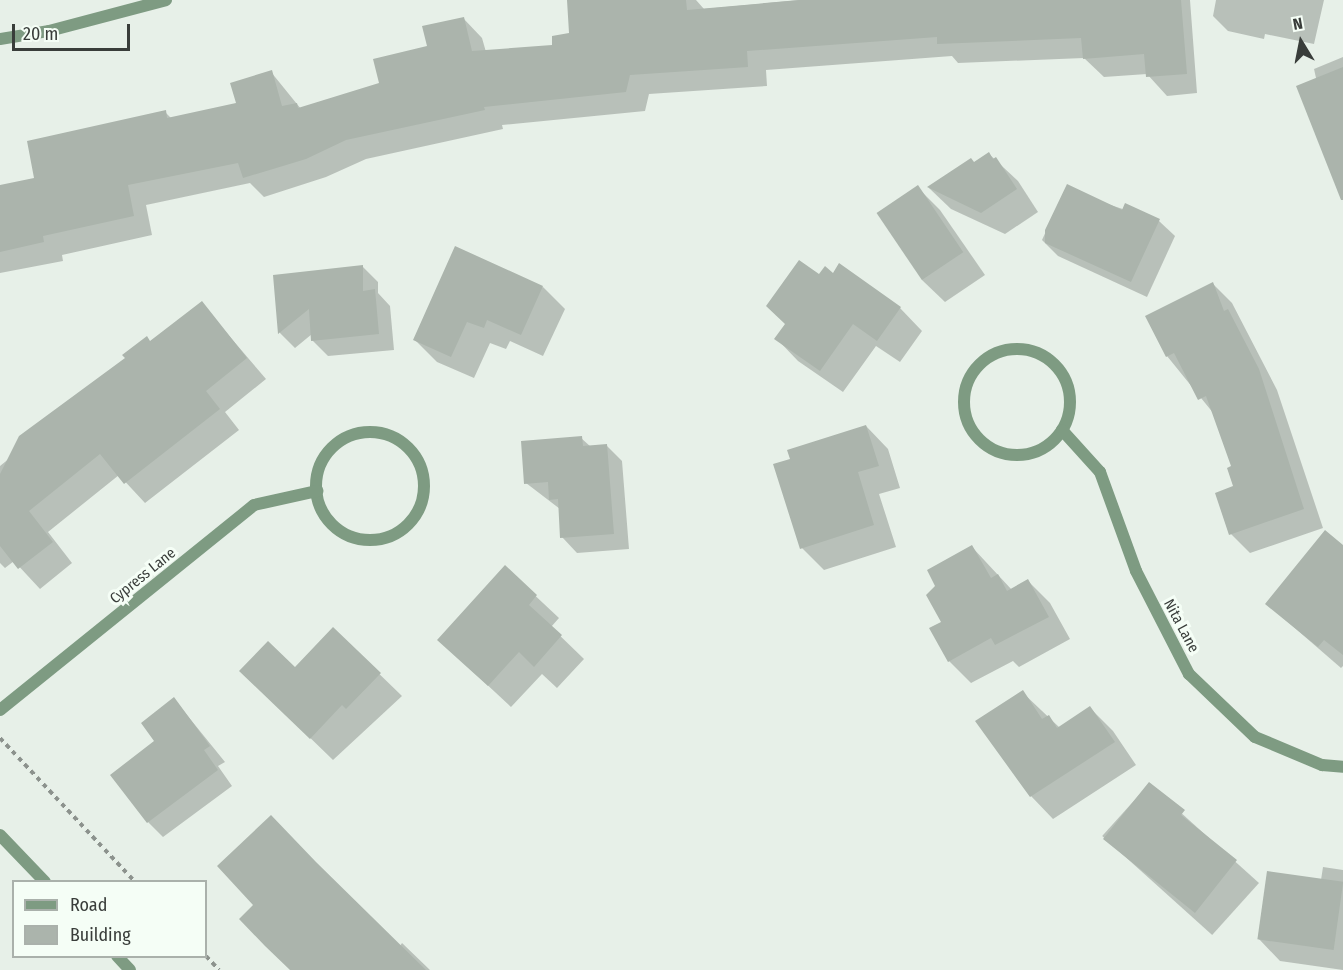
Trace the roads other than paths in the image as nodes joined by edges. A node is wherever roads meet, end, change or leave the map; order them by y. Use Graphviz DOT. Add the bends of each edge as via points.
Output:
graph roads {
  1 [pos="166,0"];
  2 [pos="0,39"];
  3 [pos="1062,430"];
  4 [pos="317,491"];
  5 [pos="0,710"];
  6 [pos="1343,767"];
  7 [pos="0,835"];
  8 [pos="43,880"];
  9 [pos="118,958"];
  10 [pos="130,970"];
  1 -- 2 [label="street" via="49,31"];
  3 -- 3 [label="street" via="1043,449 1027,455 993,450 978,440 963,407 965,389 973,373 985,359 1002,351 1028,351 1051,362 1069,390 1071,407"];
  3 -- 6 [label="street, Nita Lane" via="1100,472 1136,571 1189,674 1255,737 1322,765"];
  4 -- 4 [label="street" via="320,466 328,452 356,434 375,432 401,442 420,463 424,481 423,500 402,530 368,540 336,528 325,516"];
  4 -- 5 [label="street, Cypress Lane" via="254,506"];
  7 -- 8 [label="street"];
  9 -- 10 [label="street"];
}
